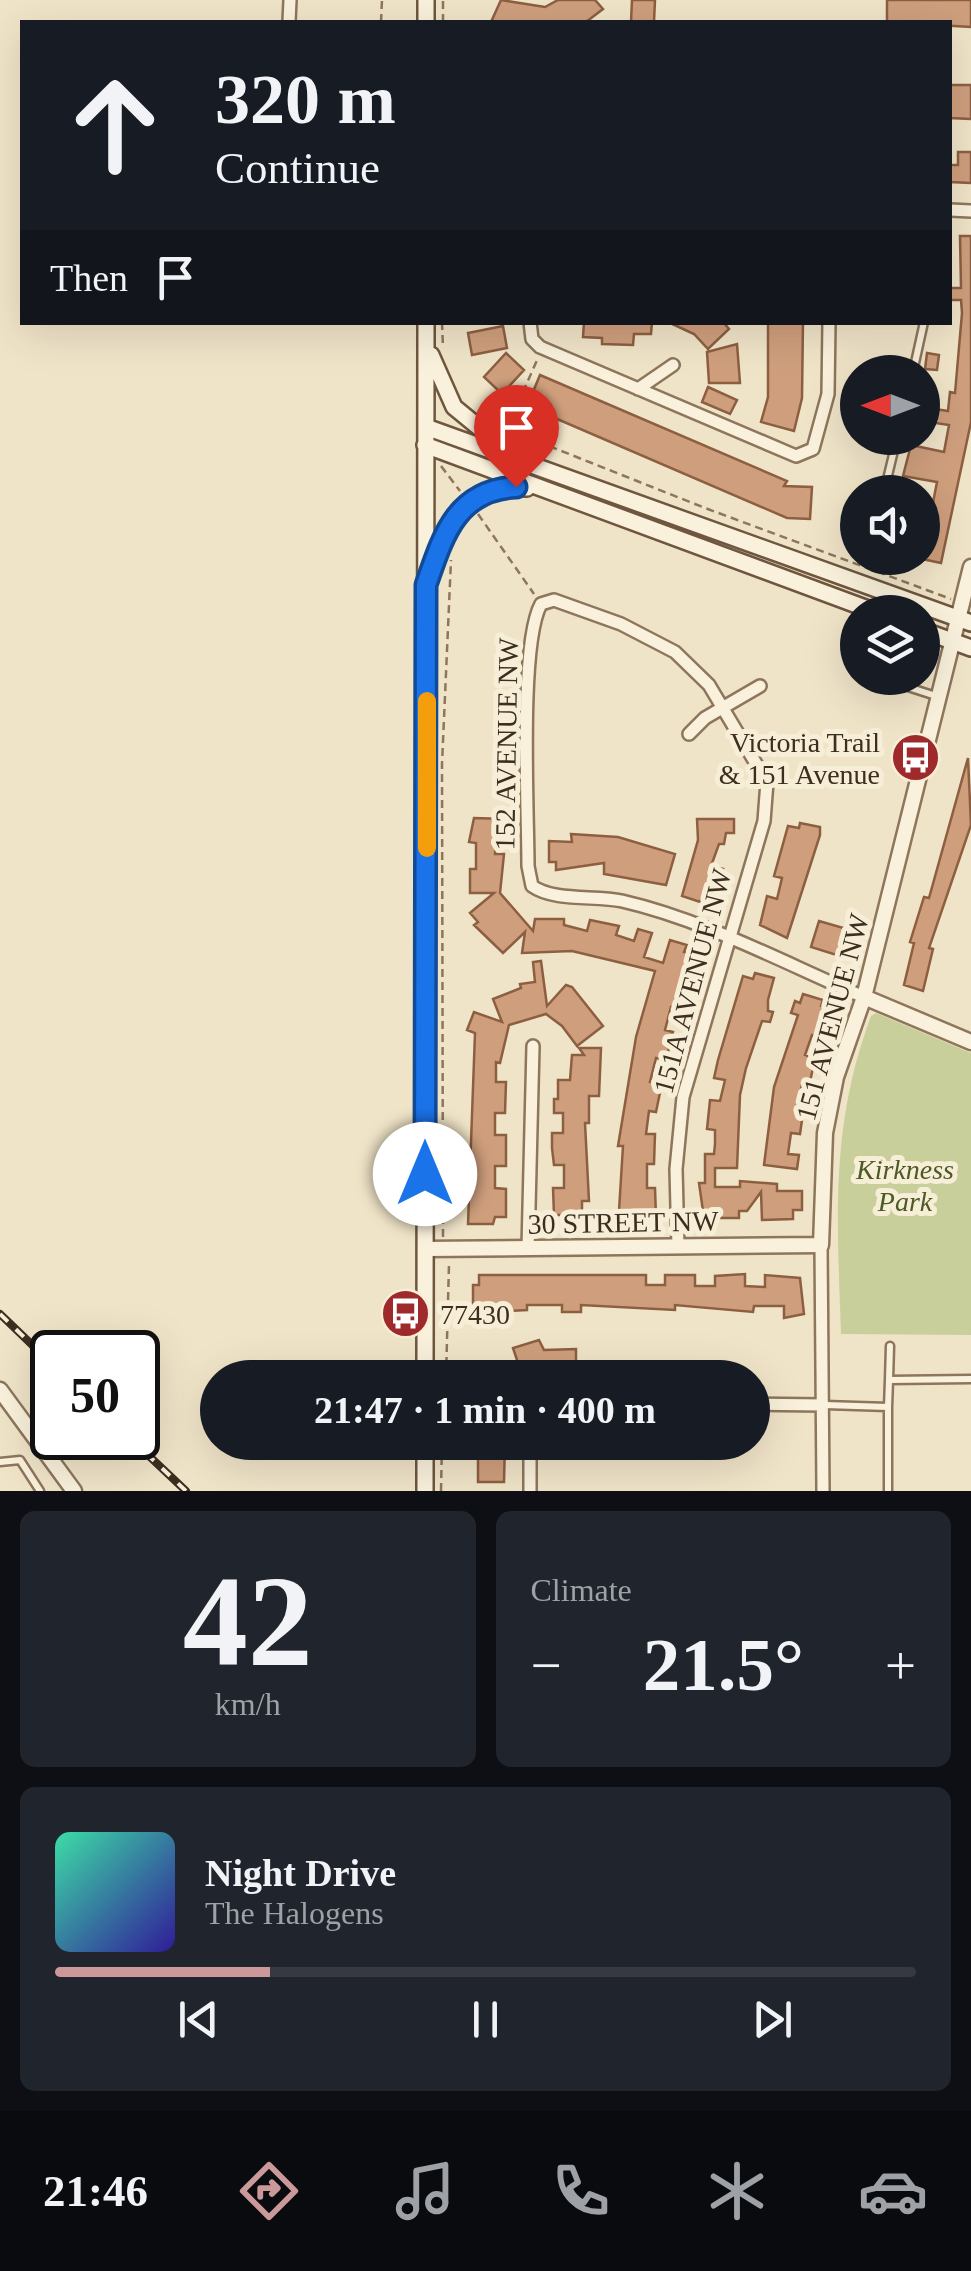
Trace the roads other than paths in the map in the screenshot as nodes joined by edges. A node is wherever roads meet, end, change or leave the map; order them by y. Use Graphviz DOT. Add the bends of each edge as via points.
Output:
graph roads {
  1 [pos="531,325"];
  2 [pos="828,325"];
  3 [pos="923,325"];
  4 [pos="426,327"];
  5 [pos="917,355"];
  6 [pos="673,365"];
  7 [pos="638,389"];
  8 [pos="426,427"];
  9 [pos="426,445"];
  10 [pos="548,471"];
  11 [pos="540,489"];
  12 [pos="971,567"];
  13 [pos="426,585"];
  14 [pos="840,599"];
  15 [pos="964,615"];
  16 [pos="940,637"];
  17 [pos="954,642"];
  18 [pos="971,648"];
  19 [pos="760,686"];
  20 [pos="934,695"];
  21 [pos="940,697"];
  22 [pos="724,706"];
  23 [pos="689,734"];
  24 [pos="727,939"];
  25 [pos="864,998"];
  26 [pos="971,1042"];
  27 [pos="533,1046"];
  28 [pos="821,1245"];
  29 [pos="528,1248"];
  30 [pos="678,1248"];
  31 [pos="425,1249"];
  32 [pos="890,1346"];
  33 [pos="425,1360"];
  34 [pos="971,1379"];
  35 [pos="889,1380"];
  36 [pos="1,1395"];
  37 [pos="770,1404"];
  38 [pos="824,1405"];
  39 [pos="888,1406"];
  40 [pos="425,1460"];
  41 [pos="530,1460"];
  42 [pos="0,1462"];
  43 [pos="40,1491"];
  44 [pos="74,1491"];
  45 [pos="425,1491"];
  46 [pos="530,1491"];
  47 [pos="823,1491"];
  48 [pos="888,1491"];
  1 -- 7 [label="street" via="538,344"];
  2 -- 7 [label="street" via="826,405 806,454 796,456"];
  3 -- 5 [label="lane"];
  4 -- 8 [label="main road"];
  4 -- 10 [label="main road" via="436,373 454,407 488,438"];
  6 -- 7 [label="street"];
  8 -- 9 [label="main road"];
  8 -- 10 [label="main road"];
  9 -- 11 [label="main road"];
  9 -- 13 [label="main road"];
  10 -- 15 [label="main road"];
  11 -- 13 [label="main road" via="496,489 468,502 450,522"];
  11 -- 14 [label="main road"];
  12 -- 15 [label="street, 151 AVENUE NW"];
  13 -- 31 [label="main road"];
  15 -- 17 [label="street, 151 AVENUE NW"];
  16 -- 17 [label="main road"];
  17 -- 18 [label="main road"];
  17 -- 21 [label="street, 151 AVENUE NW"];
  19 -- 22 [label="street"];
  20 -- 21 [label="lane"];
  21 -- 25 [label="street, 151 AVENUE NW"];
  22 -- 23 [label="street"];
  22 -- 24 [label="street, 151A AVENUE NW" via="768,790"];
  22 -- 24 [label="street, 152 AVENUE NW" via="700,673 660,642 554,600 540,604 529,694 532,886 640,906"];
  24 -- 25 [label="street"];
  24 -- 30 [label="street, 151A AVENUE NW" via="682,1097"];
  25 -- 26 [label="street"];
  25 -- 28 [label="street, 151 AVENUE NW" via="836,1076 825,1133"];
  27 -- 29 [label="street"];
  28 -- 30 [label="street, 30 STREET NW"];
  28 -- 38 [label="street, 151 AVENUE NW"];
  29 -- 30 [label="street, 30 STREET NW"];
  29 -- 31 [label="street, 30 STREET NW"];
  31 -- 33 [label="main road"];
  32 -- 35 [label="lane"];
  34 -- 35 [label="lane"];
  35 -- 39 [label="lane"];
  36 -- 44 [label="street"];
  37 -- 38 [label="street"];
  38 -- 39 [label="lane"];
  38 -- 47 [label="street, 151 AVENUE NW"];
  39 -- 48 [label="lane"];
  40 -- 45 [label="main road"];
  41 -- 46 [label="street"];
  42 -- 43 [label="lane" via="20,1460"];
}
